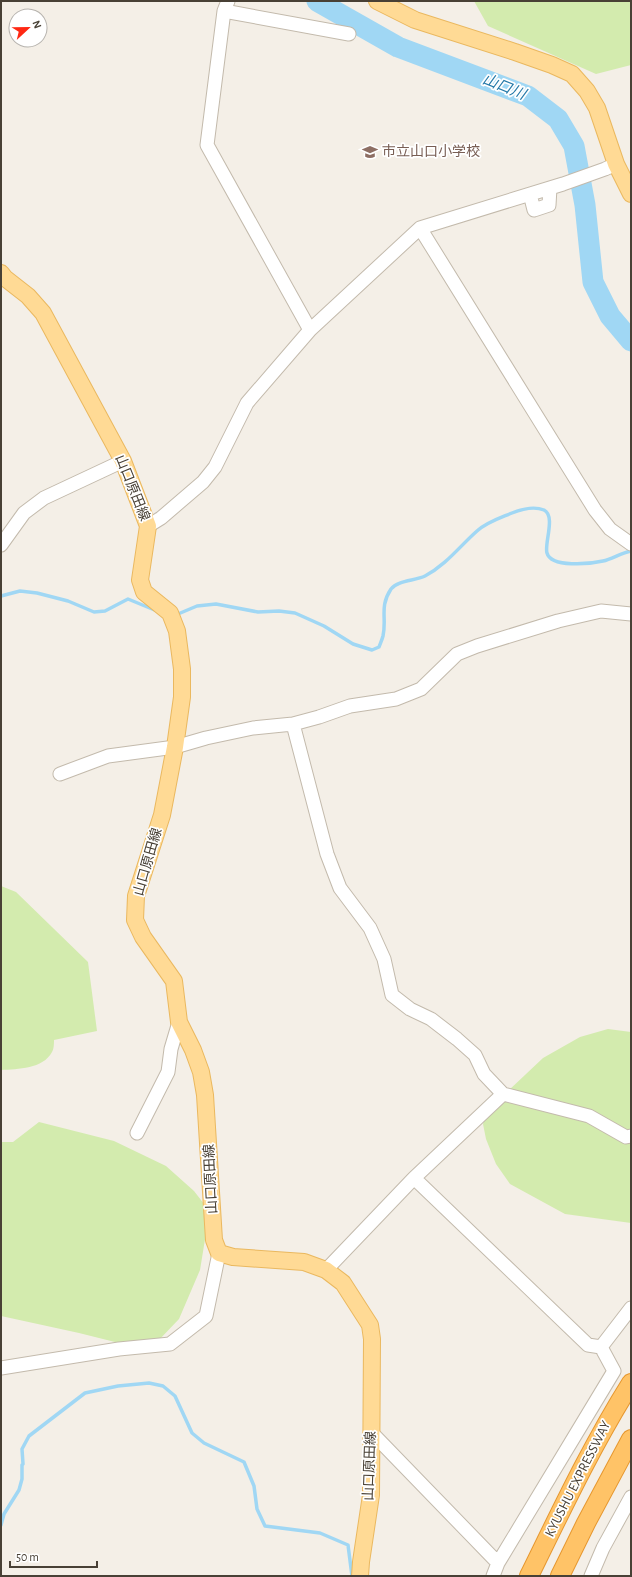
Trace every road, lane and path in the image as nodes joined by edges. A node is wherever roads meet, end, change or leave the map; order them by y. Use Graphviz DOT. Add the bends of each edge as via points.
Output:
graph roads {
  1 [pos="377,1"];
  2 [pos="226,6"];
  3 [pos="349,34"];
  4 [pos="611,166"];
  5 [pos="631,194"];
  6 [pos="420,228"];
  7 [pos="1,273"];
  8 [pos="310,330"];
  9 [pos="123,461"];
  10 [pos="148,526"];
  11 [pos="631,544"];
  12 [pos="1,545"];
  13 [pos="631,614"];
  14 [pos="293,724"];
  15 [pos="175,747"];
  16 [pos="60,774"];
  17 [pos="179,1022"];
  18 [pos="503,1094"];
  19 [pos="137,1133"];
  20 [pos="631,1136"];
  21 [pos="414,1178"];
  22 [pos="219,1253"];
  23 [pos="326,1270"];
  24 [pos="631,1308"];
  25 [pos="601,1348"];
  26 [pos="1,1368"];
  27 [pos="631,1383"];
  28 [pos="372,1433"];
  29 [pos="631,1439"];
  30 [pos="631,1497"];
  31 [pos="498,1563"];
  32 [pos="360,1576"];
  33 [pos="493,1576"];
  34 [pos="529,1576"];
  35 [pos="560,1576"];
  36 [pos="591,1576"];
  1 -- 4 [label="main road" via="415,20 522,54 572,74 587,91 597,108"];
  2 -- 3 [label="street"];
  2 -- 8 [label="street" via="207,145"];
  4 -- 5 [label="main road"];
  4 -- 6 [label="street" via="563,184"];
  6 -- 8 [label="street"];
  6 -- 11 [label="street" via="595,510 610,529"];
  7 -- 9 [label="main road, 山口原田線" via="43,313"];
  8 -- 10 [label="street" via="247,403 215,467 203,482"];
  9 -- 10 [label="main road, 山口原田線"];
  9 -- 12 [label="street" via="44,498 24,514"];
  10 -- 15 [label="main road, 山口原田線" via="140,580 144,592 170,613 177,631 182,669 182,697"];
  13 -- 14 [label="street" via="601,611 558,621 477,646 457,654 421,689 396,699 350,706"];
  14 -- 15 [label="street" via="253,728"];
  14 -- 18 [label="street" via="327,854 340,888 370,928 384,958 392,994 410,1009 431,1020 457,1039 475,1055 484,1074"];
  15 -- 16 [label="street" via="108,756"];
  15 -- 17 [label="main road, 山口原田線" via="162,815 136,896 135,920 143,937 174,982"];
  17 -- 19 [label="street" via="171,1049 168,1072"];
  17 -- 22 [label="main road, 山口原田線" via="193,1050 204,1087 214,1240"];
  18 -- 20 [label="street" via="589,1116 626,1137"];
  18 -- 21 [label="street"];
  21 -- 23 [label="street"];
  21 -- 25 [label="street" via="588,1345"];
  22 -- 23 [label="main road, 山口原田線" via="233,1257 304,1262"];
  22 -- 26 [label="street" via="206,1316 170,1344 119,1349"];
  23 -- 28 [label="main road, 山口原田線" via="342,1283 370,1324"];
  24 -- 25 [label="street"];
  25 -- 31 [label="street" via="614,1371"];
  27 -- 34 [label="highway, KYUSHU EXPRESSWAY" via="595,1445"];
  28 -- 31 [label="street"];
  28 -- 32 [label="main road, 山口原田線" via="371,1494"];
  29 -- 35 [label="highway, KYUSHU EXPRESSWAY"];
  30 -- 36 [label="street"];
  31 -- 33 [label="street"];
}
